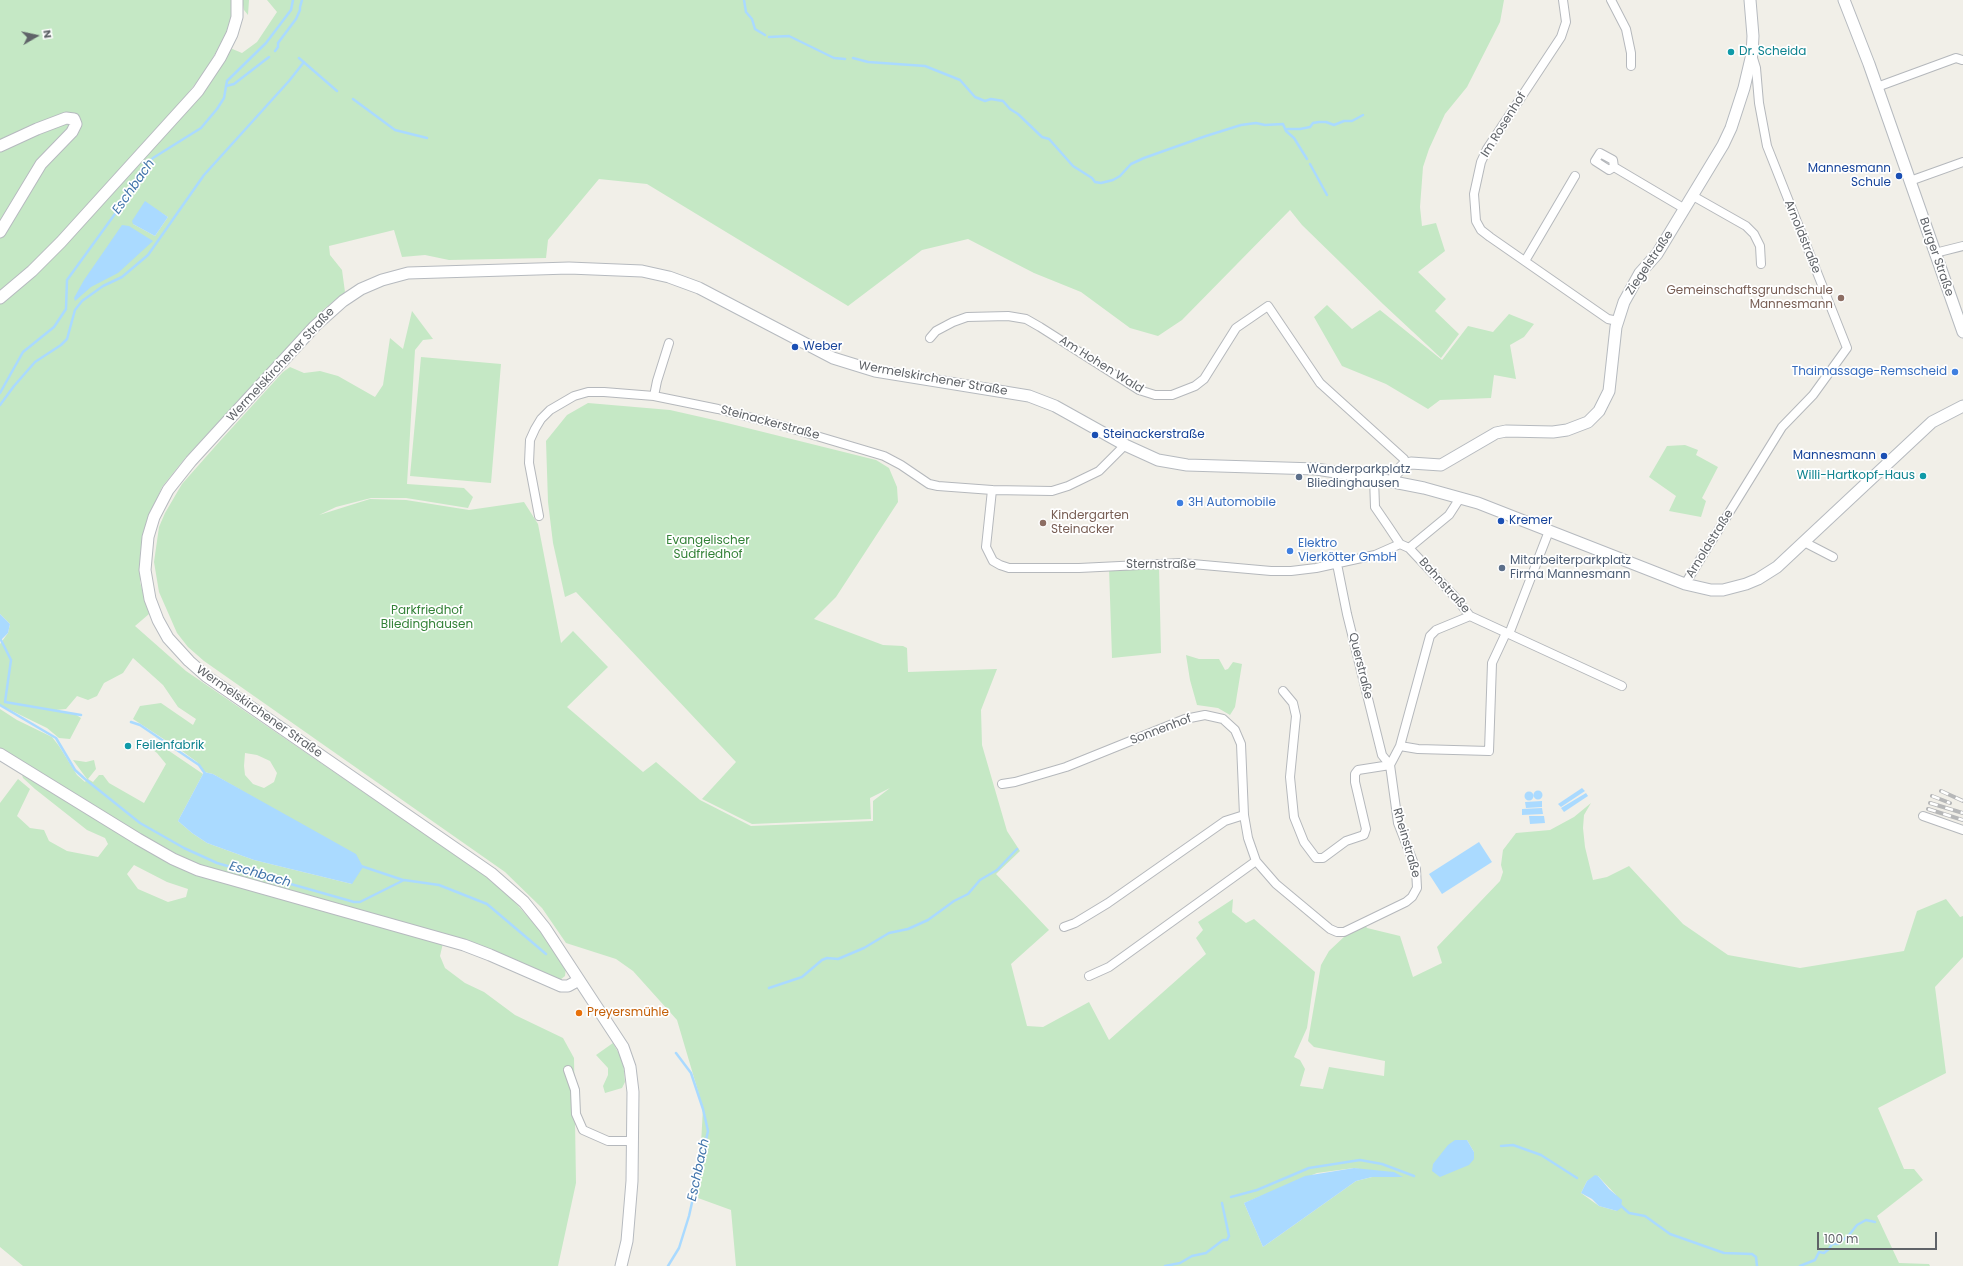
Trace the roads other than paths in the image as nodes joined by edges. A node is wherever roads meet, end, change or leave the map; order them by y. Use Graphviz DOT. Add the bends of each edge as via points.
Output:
graph roads {
  1 [pos="237,0"];
  2 [pos="1562,0"];
  3 [pos="1611,0"];
  4 [pos="1750,0"];
  5 [pos="1844,0"];
  6 [pos="1752,54"];
  7 [pos="1962,60"];
  8 [pos="1631,66"];
  9 [pos="1877,87"];
  10 [pos="0,146"];
  11 [pos="1963,162"];
  12 [pos="1614,167"];
  13 [pos="1575,176"];
  14 [pos="1910,181"];
  15 [pos="1693,196"];
  16 [pos="1685,209"];
  17 [pos="0,232"];
  18 [pos="1963,246"];
  19 [pos="1935,253"];
  20 [pos="1525,260"];
  21 [pos="1761,264"];
  22 [pos="0,298"];
  23 [pos="1618,320"];
  24 [pos="1963,332"];
  25 [pos="930,338"];
  26 [pos="669,343"];
  27 [pos="654,396"];
  28 [pos="1963,406"];
  29 [pos="1125,445"];
  30 [pos="1406,464"];
  31 [pos="1374,478"];
  32 [pos="1394,482"];
  33 [pos="992,490"];
  34 [pos="1460,498"];
  35 [pos="539,516"];
  36 [pos="1549,531"];
  37 [pos="1804,542"];
  38 [pos="1400,544"];
  39 [pos="1409,548"];
  40 [pos="1833,557"];
  41 [pos="1337,564"];
  42 [pos="1685,584"];
  43 [pos="1470,616"];
  44 [pos="1508,634"];
  45 [pos="1622,686"];
  46 [pos="1283,692"];
  47 [pos="1400,746"];
  48 [pos="0,754"];
  49 [pos="1390,765"];
  50 [pos="1002,784"];
  51 [pos="1244,814"];
  52 [pos="1923,816"];
  53 [pos="1963,830"];
  54 [pos="1256,861"];
  55 [pos="1064,927"];
  56 [pos="1337,932"];
  57 [pos="1089,976"];
  58 [pos="579,980"];
  59 [pos="568,1070"];
  60 [pos="632,1141"];
  61 [pos="621,1266"];
  1 -- 22 [label="main road" via="237,17 232,34 198,91 56,247"];
  2 -- 20 [label="street, Im Rosenhof" via="1566,22 1561,37 1488,149 1481,162 1475,185 1474,207 1478,226"];
  3 -- 8 [label="street" via="1626,29"];
  4 -- 6 [label="main road, Ziegelstraße"];
  5 -- 9 [label="main road, Burger Straße"];
  6 -- 15 [label="main road, Ziegelstraße" via="1731,128"];
  6 -- 42 [label="street, Arnoldstraße" via="1767,146 1847,348 1812,395 1782,427"];
  7 -- 9 [label="street" via="1956,58"];
  9 -- 14 [label="main road, Burger Straße"];
  10 -- 17 [label="main road" via="66,118 74,119 76,124 72,132 41,164"];
  11 -- 14 [label="street"];
  12 -- 16 [label="street"];
  13 -- 20 [label="street"];
  14 -- 19 [label="main road, Burger Straße"];
  15 -- 16 [label="main road, Ziegelstraße"];
  15 -- 21 [label="street" via="1746,226 1754,234 1760,246"];
  16 -- 23 [label="main road, Ziegelstraße" via="1658,254 1635,282"];
  18 -- 19 [label="street"];
  19 -- 24 [label="main road, Burger Straße"];
  20 -- 23 [label="street, Im Rosenhof" via="1608,319"];
  23 -- 30 [label="main road, Ziegelstraße" via="1609,391 1603,406 1588,422 1557,432 1500,432 1483,439 1441,465"];
  25 -- 30 [label="street, Am Hohen Wald" via="936,331 967,317 1008,316 1026,319 1139,390 1164,396 1182,393 1195,386 1211,369 1236,328 1268,306 1320,383 1404,459"];
  26 -- 27 [label="street" via="658,374"];
  27 -- 33 [label="street, Steinackerstraße" via="784,426 884,456 929,484"];
  27 -- 35 [label="street, Steinackerstraße" via="588,392 561,402 541,419 530,440 529,452"];
  28 -- 37 [label="main road, Wermelskirchener Straße" via="1932,422"];
  29 -- 31 [label="main road, Wermelskirchener Straße" via="1153,458 1172,463 1316,469"];
  29 -- 33 [label="street, Steinackerstraße" via="1099,471 1068,486 1052,491"];
  29 -- 58 [label="main road, Wermelskirchener Straße" via="1055,406 1029,396 875,370 833,358 699,288 669,277 642,272 569,268 408,274 382,280 361,289 327,314 191,461 163,499 154,518 146,548 145,570 152,607 173,645 206,676 503,882 539,920"];
  30 -- 32 [label="main road" via="1396,474"];
  31 -- 32 [label="main road, Wermelskirchener Straße"];
  31 -- 38 [label="street" via="1375,507"];
  32 -- 34 [label="main road, Wermelskirchener Straße"];
  33 -- 41 [label="street, Sternstraße" via="986,547 993,561 1009,568 1079,568 1181,563 1271,571 1303,570"];
  34 -- 36 [label="main road, Wermelskirchener Straße"];
  34 -- 39 [label="street" via="1449,515"];
  36 -- 42 [label="main road, Wermelskirchener Straße"];
  36 -- 44 [label="street"];
  37 -- 40 [label="street"];
  37 -- 42 [label="main road, Wermelskirchener Straße" via="1774,569 1746,584 1723,590"];
  38 -- 39 [label="street, Bahnstraße"];
  38 -- 41 [label="street, Sternstraße" via="1375,555"];
  39 -- 43 [label="street, Bahnstraße"];
  41 -- 49 [label="street, Querstraße" via="1382,755"];
  43 -- 44 [label="street, Bahnstraße"];
  43 -- 47 [label="street" via="1436,630 1430,636"];
  44 -- 45 [label="street, Bahnstraße"];
  44 -- 47 [label="street" via="1492,663 1489,751"];
  46 -- 49 [label="street" via="1293,703 1296,716 1290,777 1294,817 1304,842 1316,858 1323,858 1346,841 1364,835 1366,829 1355,774 1358,770"];
  47 -- 49 [label="street"];
  48 -- 58 [label="main road" via="138,839 198,870 464,945 561,986 568,986"];
  49 -- 56 [label="street, Rheinstraße" via="1398,823 1416,869 1417,888 1406,902 1344,932"];
  50 -- 51 [label="street, Sonnenhof" via="1066,768 1185,719 1210,715 1230,723 1240,739"];
  51 -- 54 [label="street, Sonnenhof" via="1249,843"];
  51 -- 55 [label="street" via="1225,821 1108,903"];
  52 -- 53 [label="street"];
  54 -- 56 [label="street, Sonnenhof" via="1284,891"];
  54 -- 57 [label="street" via="1109,966"];
  58 -- 60 [label="main road" via="623,1048 629,1062 633,1092"];
  59 -- 60 [label="street" via="575,1090 576,1114 582,1130 608,1141"];
  60 -- 61 [label="main road" via="630,1222"];
}
